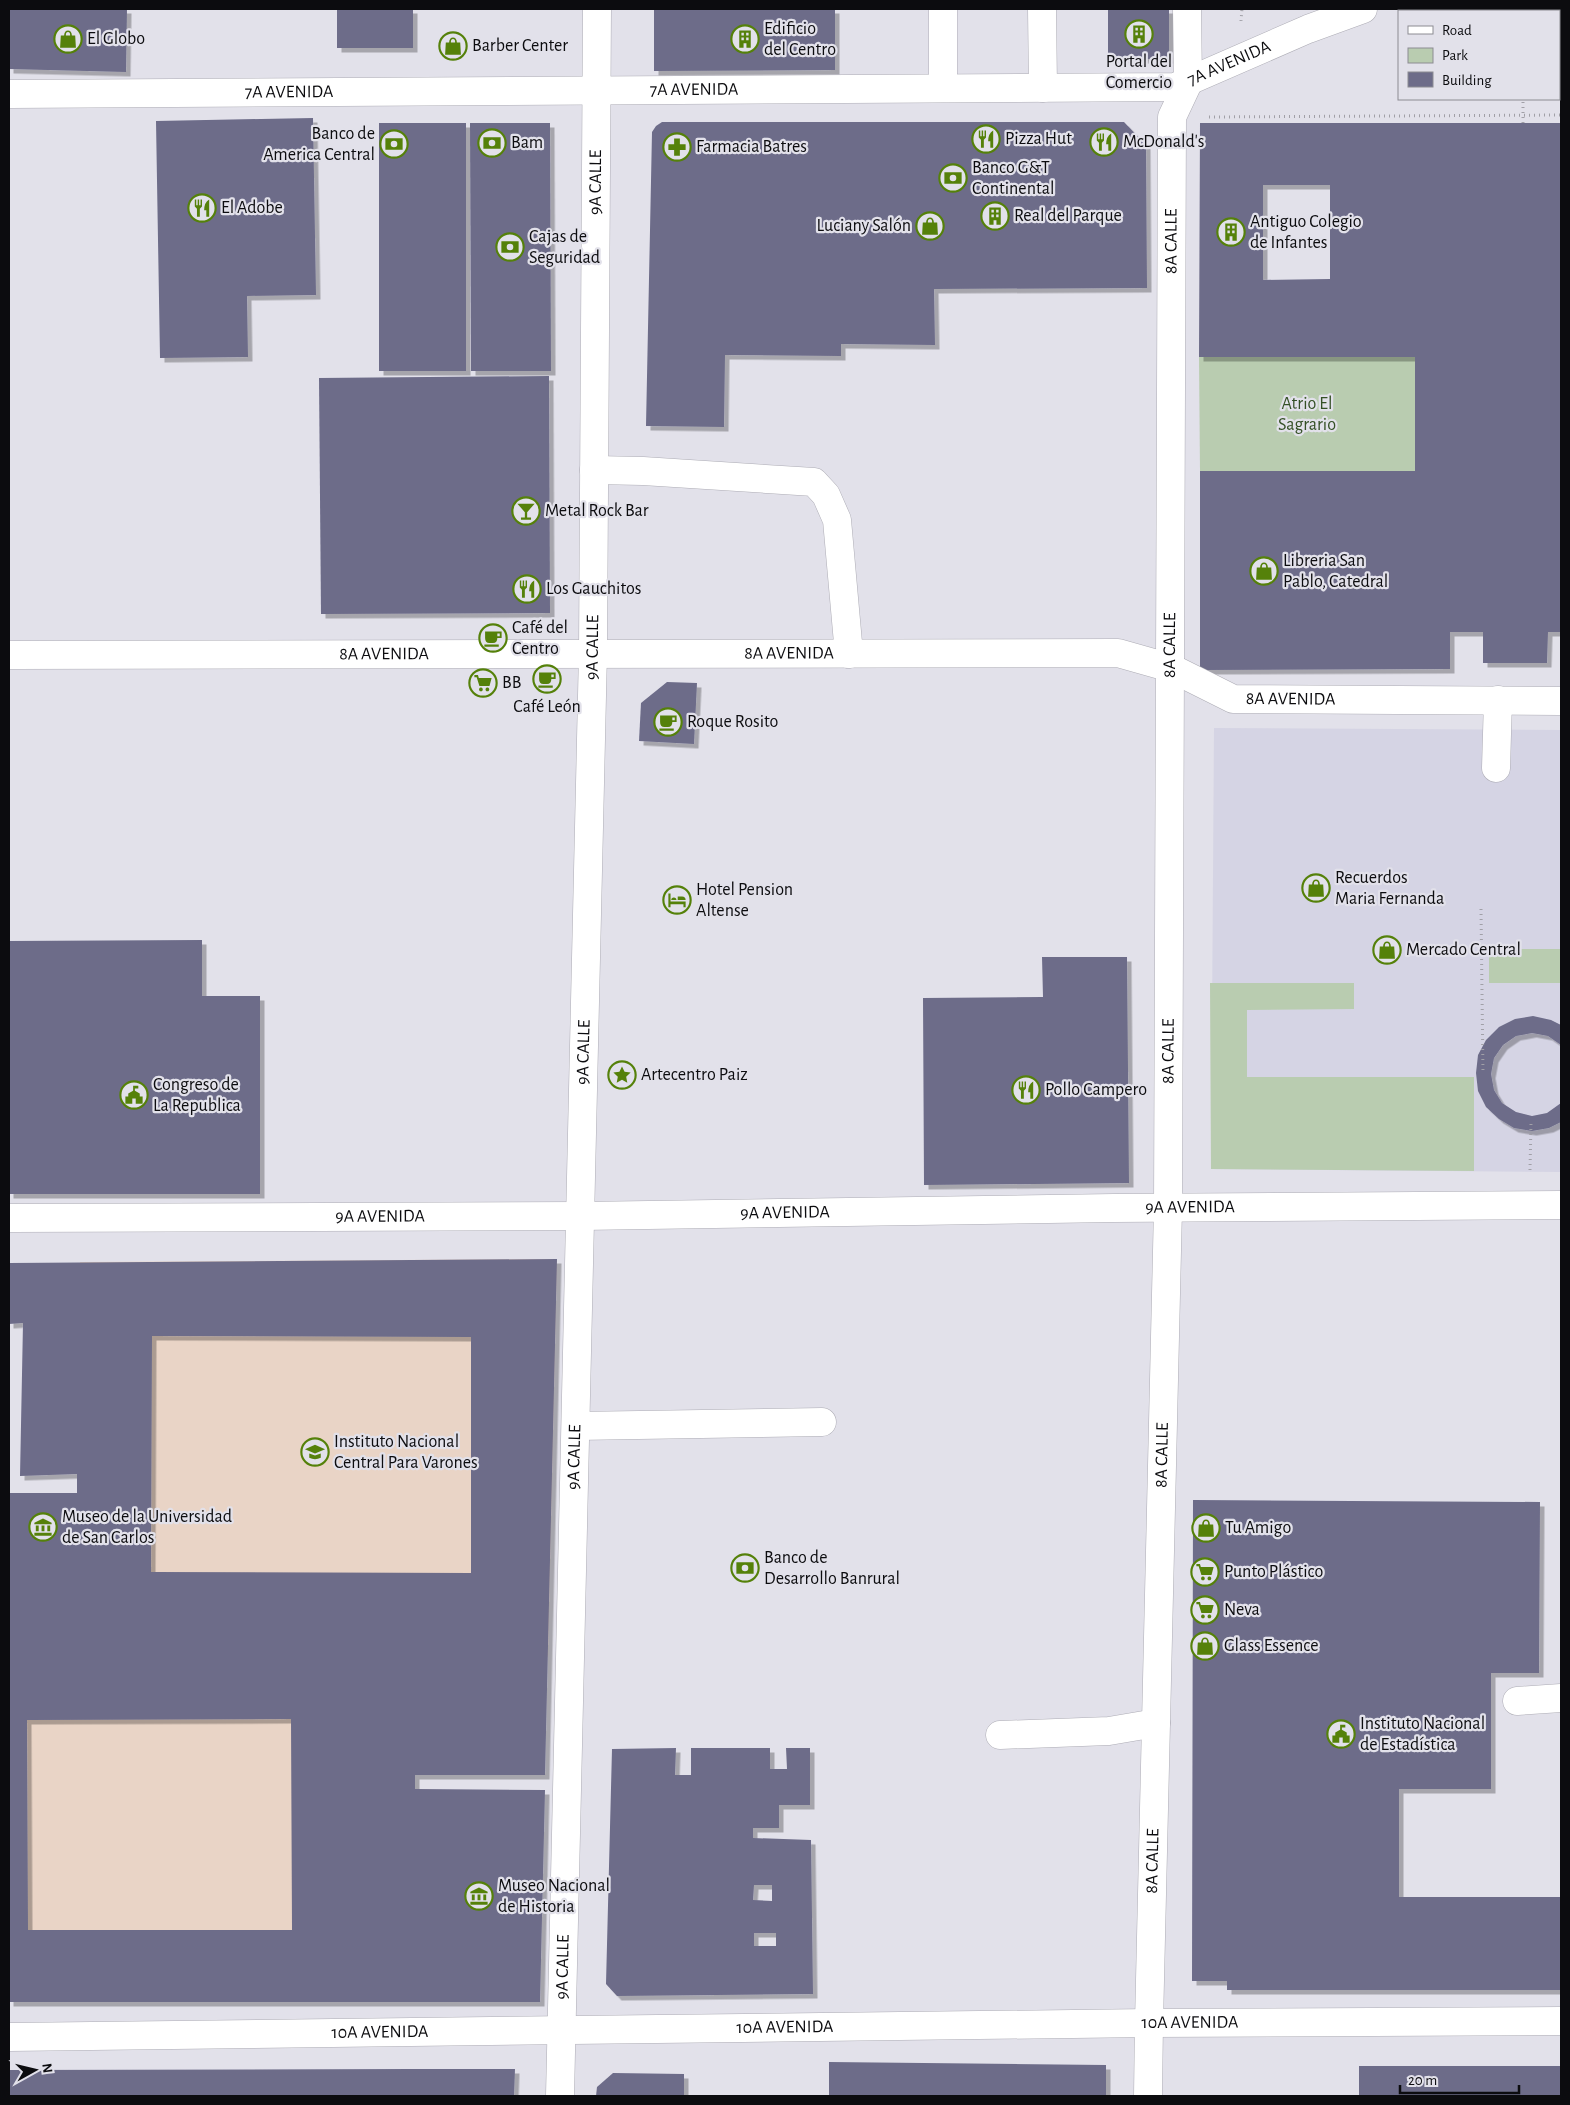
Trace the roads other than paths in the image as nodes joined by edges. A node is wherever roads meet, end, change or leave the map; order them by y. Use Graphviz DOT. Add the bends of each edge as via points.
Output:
graph roads {
  1 [pos="597,9"];
  2 [pos="943,9"];
  3 [pos="1042,9"];
  4 [pos="1187,9"];
  5 [pos="1363,9"];
  6 [pos="1188,83"];
  7 [pos="943,88"];
  8 [pos="1044,88"];
  9 [pos="596,90"];
  10 [pos="9,94"];
  11 [pos="594,470"];
  12 [pos="593,652"];
  13 [pos="849,654"];
  14 [pos="9,655"];
  15 [pos="1171,668"];
  16 [pos="1498,700"];
  17 [pos="1561,701"];
  18 [pos="1496,768"];
  19 [pos="1561,1205"];
  20 [pos="1168,1208"];
  21 [pos="582,1216"];
  22 [pos="9,1218"];
  23 [pos="822,1422"];
  24 [pos="576,1426"];
  25 [pos="1561,1698"];
  26 [pos="1517,1702"];
  27 [pos="1156,1723"];
  28 [pos="1000,1735"];
  29 [pos="1561,2021"];
  30 [pos="1149,2023"];
  31 [pos="562,2032"];
  32 [pos="9,2038"];
  33 [pos="560,2096"];
  34 [pos="1148,2096"];
  1 -- 9 [label="main road, 9A CALLE"];
  2 -- 7 [label="main road"];
  3 -- 8 [label="main road"];
  4 -- 6 [label="main road, 8A CALLE"];
  5 -- 6 [label="main road, 7A AVENIDA" via="1308,29"];
  6 -- 8 [label="main road, 7A AVENIDA" via="1175,87"];
  6 -- 15 [label="main road, 8A CALLE" via="1172,117"];
  7 -- 8 [label="main road, 7A AVENIDA"];
  7 -- 9 [label="main road, 7A AVENIDA"];
  9 -- 10 [label="main road, 7A AVENIDA"];
  9 -- 11 [label="main road, 9A CALLE"];
  11 -- 12 [label="main road, 9A CALLE"];
  11 -- 13 [label="main road" via="814,482 826,496 837,520"];
  12 -- 13 [label="main road, 8A AVENIDA"];
  12 -- 14 [label="main road, 8A AVENIDA"];
  12 -- 21 [label="main road, 9A CALLE"];
  13 -- 15 [label="main road, 8A AVENIDA" via="1118,653"];
  15 -- 16 [label="main road, 8A AVENIDA" via="1233,698"];
  15 -- 20 [label="main road, 8A CALLE"];
  16 -- 17 [label="main road, 8A AVENIDA"];
  16 -- 18 [label="main road"];
  19 -- 20 [label="main road, 9A AVENIDA"];
  20 -- 21 [label="main road, 9A AVENIDA"];
  20 -- 27 [label="main road, 8A CALLE"];
  21 -- 22 [label="main road, 9A AVENIDA"];
  21 -- 24 [label="main road, 9A CALLE"];
  23 -- 24 [label="main road"];
  24 -- 31 [label="main road, 9A CALLE"];
  25 -- 26 [label="main road"];
  27 -- 28 [label="main road" via="1109,1731"];
  27 -- 30 [label="main road, 8A CALLE"];
  29 -- 30 [label="main road, 10A AVENIDA"];
  30 -- 31 [label="main road, 10A AVENIDA"];
  30 -- 34 [label="main road, 8A CALLE"];
  31 -- 32 [label="main road, 10A AVENIDA"];
  31 -- 33 [label="main road, 9A CALLE"];
}
